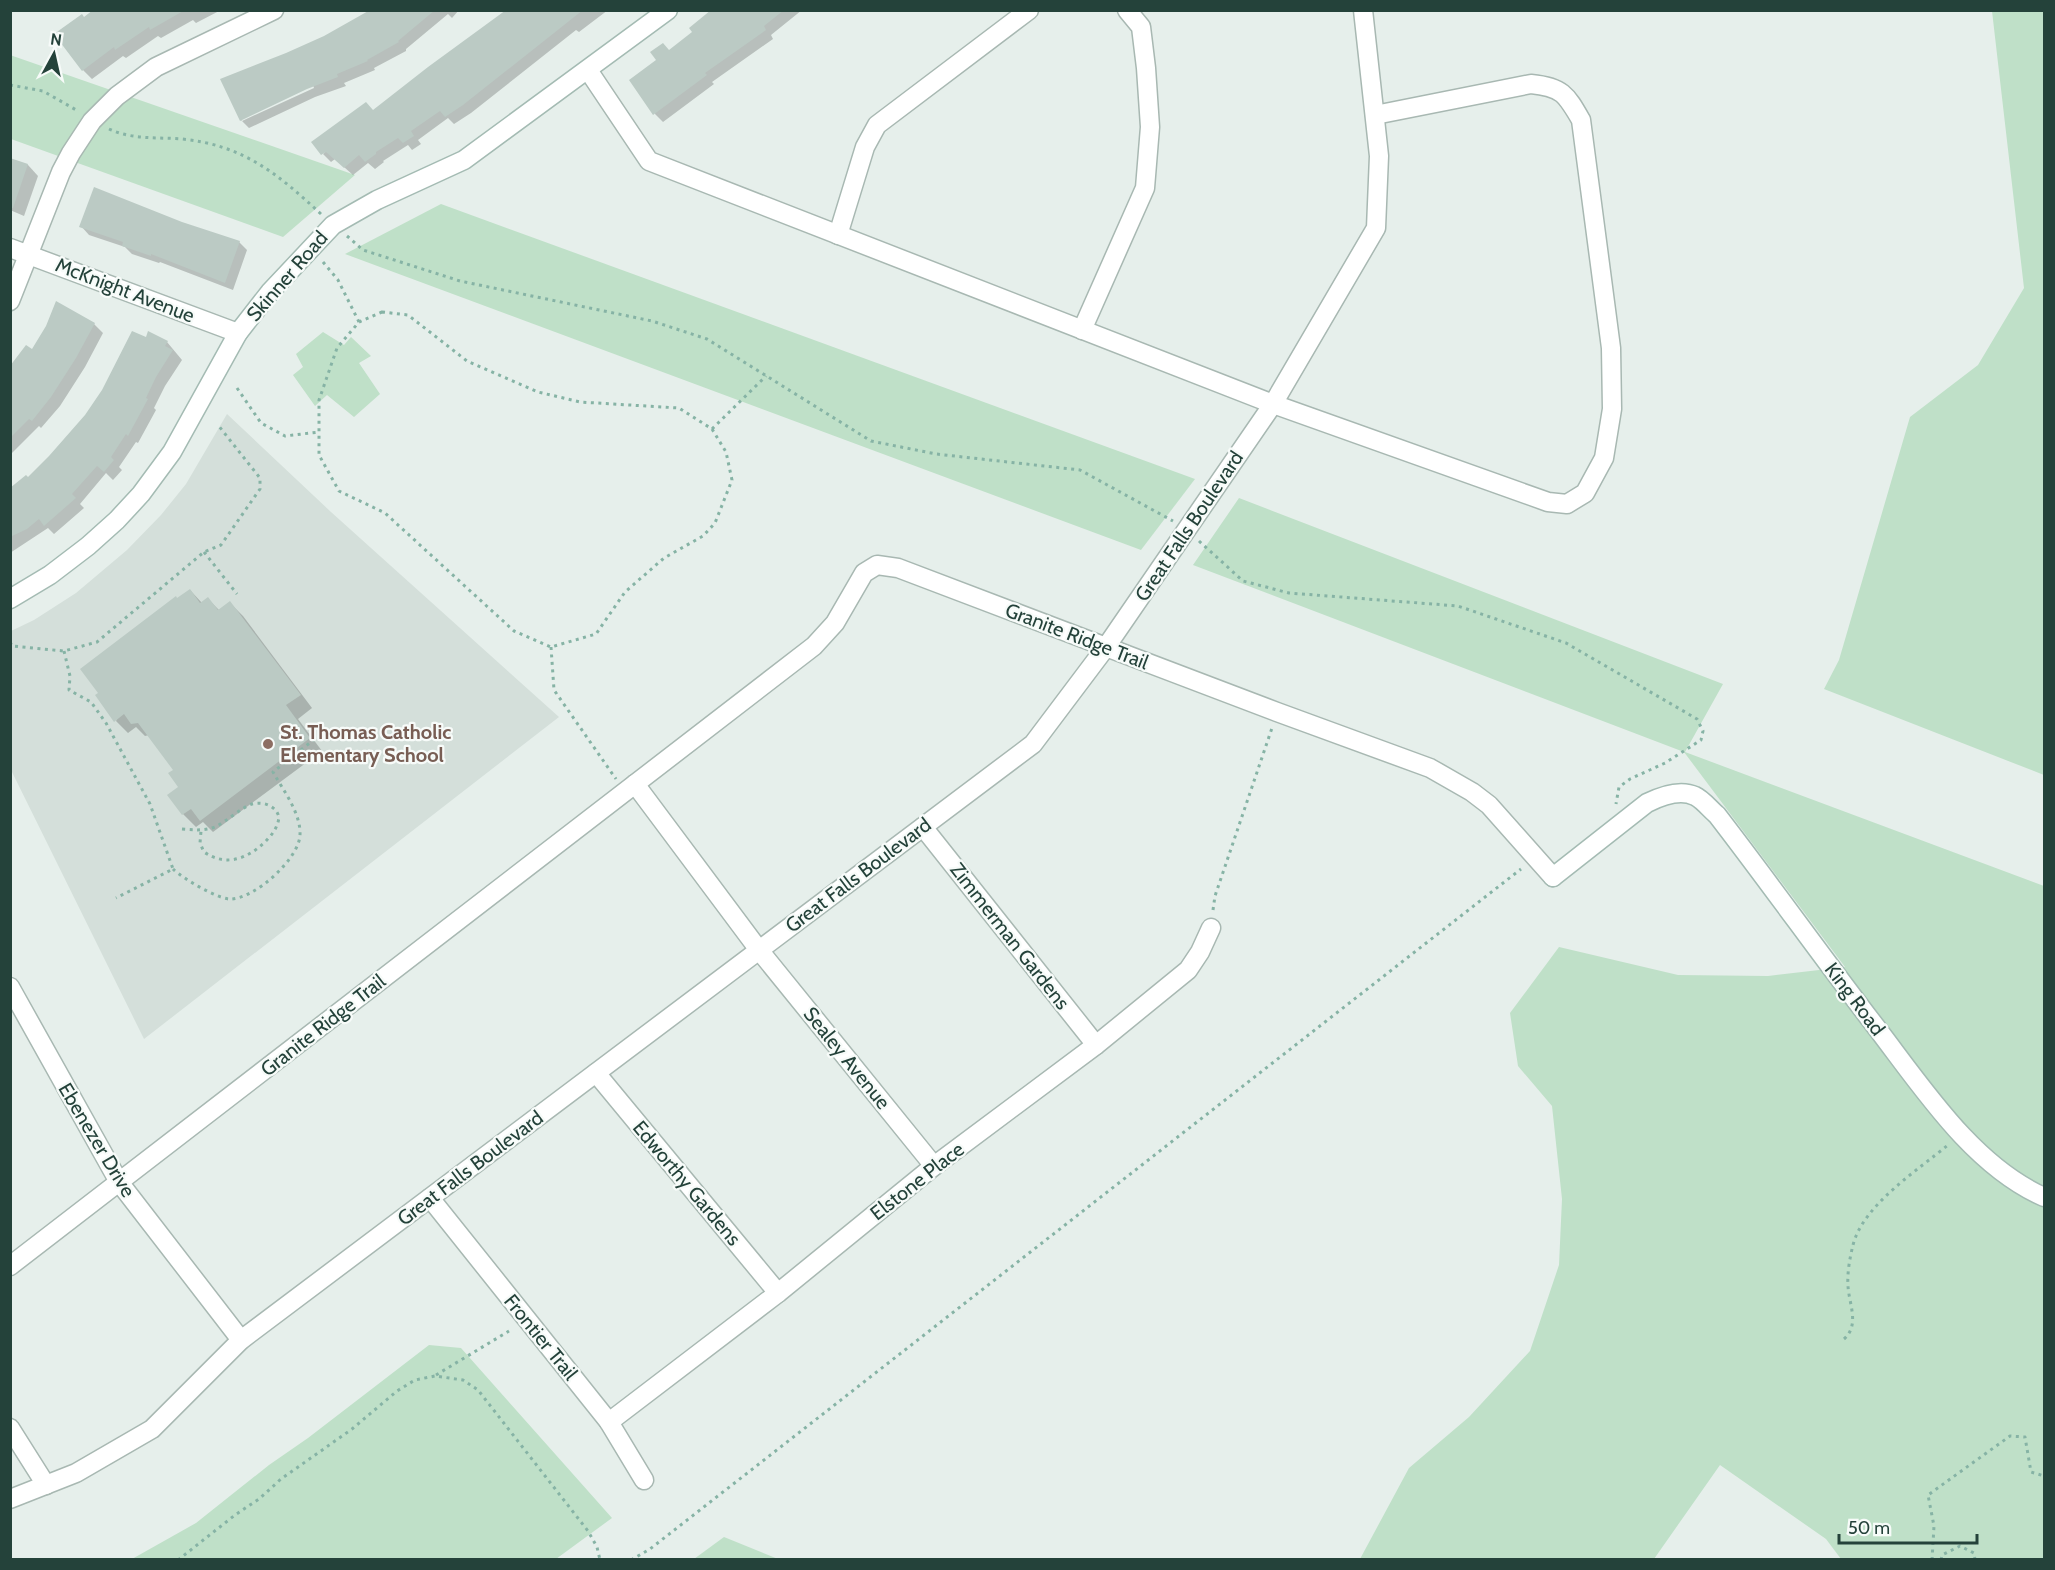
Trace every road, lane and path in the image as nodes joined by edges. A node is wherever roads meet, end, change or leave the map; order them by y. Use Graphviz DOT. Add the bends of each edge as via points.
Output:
graph roads {
  1 [pos="274,10"];
  2 [pos="668,10"];
  3 [pos="1029,10"];
  4 [pos="1127,10"];
  5 [pos="1363,10"];
  6 [pos="588,70"];
  7 [pos="10,86"];
  8 [pos="1375,115"];
  9 [pos="92,121"];
  10 [pos="333,225"];
  11 [pos="838,235"];
  12 [pos="311,246"];
  13 [pos="10,248"];
  14 [pos="29,254"];
  15 [pos="10,301"];
  16 [pos="359,322"];
  17 [pos="1082,330"];
  18 [pos="238,333"];
  19 [pos="766,376"];
  20 [pos="237,388"];
  21 [pos="1273,404"];
  22 [pos="218,425"];
  23 [pos="712,429"];
  24 [pos="319,432"];
  25 [pos="1187,529"];
  26 [pos="204,552"];
  27 [pos="237,594"];
  28 [pos="10,599"];
  29 [pos="10,642"];
  30 [pos="551,647"];
  31 [pos="1106,647"];
  32 [pos="64,651"];
  33 [pos="1277,712"];
  34 [pos="316,738"];
  35 [pos="630,788"];
  36 [pos="923,826"];
  37 [pos="182,829"];
  38 [pos="201,831"];
  39 [pos="1610,832"];
  40 [pos="1524,867"];
  41 [pos="173,869"];
  42 [pos="116,898"];
  43 [pos="1210,928"];
  44 [pos="759,950"];
  45 [pos="10,987"];
  46 [pos="1096,1045"];
  47 [pos="596,1073"];
  48 [pos="1961,1134"];
  49 [pos="934,1166"];
  50 [pos="119,1182"];
  51 [pos="2044,1197"];
  52 [pos="430,1198"];
  53 [pos="10,1266"];
  54 [pos="778,1293"];
  55 [pos="509,1331"];
  56 [pos="1844,1339"];
  57 [pos="241,1341"];
  58 [pos="435,1376"];
  59 [pos="609,1422"];
  60 [pos="10,1428"];
  61 [pos="2044,1476"];
  62 [pos="644,1480"];
  63 [pos="46,1485"];
  64 [pos="10,1499"];
  65 [pos="178,1560"];
  66 [pos="600,1560"];
  67 [pos="631,1560"];
  68 [pos="1932,1560"];
  69 [pos="1941,1560"];
  70 [pos="1975,1560"];
  1 -- 9 [label="street" via="156,67"];
  2 -- 6 [label="street, Skinner Road"];
  3 -- 11 [label="street" via="878,125 865,147"];
  4 -- 17 [label="street" via="1141,27 1146,68 1150,127 1145,188"];
  5 -- 8 [label="street, Great Falls Boulevard"];
  6 -- 10 [label="street, Skinner Road" via="464,160"];
  6 -- 11 [label="street" via="649,161"];
  7 -- 9 [label="path" via="43,91"];
  8 -- 21 [label="street, Great Falls Boulevard" via="1379,156 1376,228"];
  8 -- 21 [label="street" via="1531,84 1550,86 1569,99 1581,120 1611,348 1612,409 1604,458 1585,493 1567,504 1548,502"];
  9 -- 10 [label="path" via="138,138 210,142 231,149 291,186"];
  9 -- 14 [label="street" via="61,172"];
  10 -- 12 [label="street, Skinner Road"];
  10 -- 19 [label="path" via="363,250 460,281 652,321 707,339"];
  11 -- 17 [label="street"];
  12 -- 16 [label="path" via="338,280"];
  12 -- 18 [label="street, Skinner Road"];
  13 -- 14 [label="street, McKnight Avenue"];
  14 -- 15 [label="street"];
  14 -- 18 [label="street, McKnight Avenue"];
  16 -- 23 [label="path" via="382,312 408,315 467,361 538,392 580,402 679,408"];
  16 -- 24 [label="path" via="337,348 319,400"];
  17 -- 21 [label="street"];
  18 -- 28 [label="street, Skinner Road" via="182,435 146,488 88,546"];
  19 -- 23 [label="path"];
  19 -- 25 [label="path" via="871,441 936,454 1080,470"];
  20 -- 24 [label="path" via="261,423 285,436"];
  21 -- 25 [label="street, Great Falls Boulevard"];
  22 -- 26 [label="path" via="261,484 221,545"];
  23 -- 30 [label="path" via="726,452 732,480 715,524 703,536 664,558 625,592 596,634"];
  24 -- 30 [label="path" via="319,455 339,491 385,513 514,631"];
  25 -- 31 [label="street, Great Falls Boulevard"];
  25 -- 39 [label="path" via="1243,581 1290,593 1458,606 1566,643 1697,718 1703,731 1701,740 1619,787"];
  26 -- 27 [label="path"];
  26 -- 32 [label="path" via="97,642"];
  29 -- 32 [label="path" via="12,646"];
  30 -- 35 [label="path" via="554,690"];
  31 -- 33 [label="street, Granite Ridge Trail"];
  31 -- 35 [label="street, Granite Ridge Trail" via="898,568 877,565 864,573 835,623 814,646"];
  31 -- 36 [label="street, Great Falls Boulevard" via="1033,744"];
  32 -- 41 [label="path" via="69,690 91,702 106,723 150,804"];
  33 -- 39 [label="street, Granite Ridge Trail" via="1430,768 1454,781 1489,805 1553,877"];
  33 -- 43 [label="path" via="1215,896"];
  34 -- 41 [label="path" via="273,772 295,812 300,836 277,875 232,899"];
  35 -- 44 [label="street"];
  35 -- 50 [label="street, Granite Ridge Trail"];
  36 -- 44 [label="street, Great Falls Boulevard"];
  36 -- 46 [label="street, Zimmerman Gardens"];
  37 -- 38 [label="path"];
  38 -- 38 [label="path" via="251,804 272,806 279,817 272,836 253,854 238,859 219,860 204,852"];
  39 -- 48 [label="street, King Road" via="1663,795 1695,796 1717,815 1847,990"];
  40 -- 67 [label="path"];
  41 -- 42 [label="path"];
  43 -- 46 [label="street, Elstone Place" via="1188,970"];
  44 -- 47 [label="street, Great Falls Boulevard"];
  44 -- 49 [label="street, Sealey Avenue"];
  45 -- 50 [label="street, Ebenezer Drive"];
  46 -- 49 [label="street, Elstone Place"];
  47 -- 52 [label="street, Great Falls Boulevard"];
  47 -- 54 [label="street, Edworthy Gardens"];
  48 -- 51 [label="street, King Road" via="1998,1168"];
  48 -- 56 [label="path" via="1864,1220 1853,1242 1848,1285 1853,1324"];
  49 -- 54 [label="street, Elstone Place"];
  50 -- 53 [label="street, Granite Ridge Trail"];
  50 -- 57 [label="street, Ebenezer Drive"];
  52 -- 57 [label="street, Great Falls Boulevard"];
  52 -- 59 [label="street, Frontier Trail"];
  54 -- 59 [label="street, Elstone Place"];
  55 -- 58 [label="path"];
  57 -- 63 [label="street, Great Falls Boulevard" via="152,1429 76,1473"];
  58 -- 65 [label="path" via="415,1380 397,1391"];
  58 -- 66 [label="path" via="463,1380 478,1390 588,1531"];
  59 -- 62 [label="street, Frontier Trail"];
  60 -- 63 [label="street"];
  61 -- 68 [label="path" via="2031,1472 2025,1437 2010,1436 1928,1495 1934,1526"];
  63 -- 64 [label="street, Great Falls Boulevard"];
  69 -- 70 [label="path" via="1942,1555 1960,1546 1974,1553"];
}
